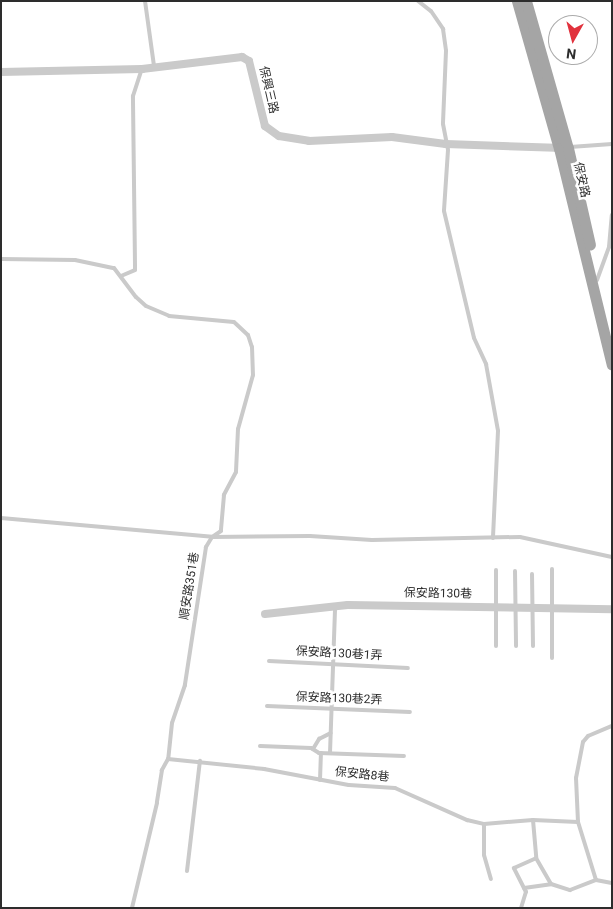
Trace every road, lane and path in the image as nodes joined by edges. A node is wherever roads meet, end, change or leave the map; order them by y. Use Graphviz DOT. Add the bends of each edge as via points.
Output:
graph roads {
  1 [pos="145,1"];
  2 [pos="418,1"];
  3 [pos="517,1"];
  4 [pos="526,1"];
  5 [pos="154,66"];
  6 [pos="142,69"];
  7 [pos="1,72"];
  8 [pos="446,144"];
  9 [pos="612,144"];
  10 [pos="564,148"];
  11 [pos="612,215"];
  12 [pos="1,259"];
  13 [pos="122,276"];
  14 [pos="597,280"];
  15 [pos="612,337"];
  16 [pos="612,366"];
  17 [pos="1,518"];
  18 [pos="212,537"];
  19 [pos="494,538"];
  20 [pos="612,558"];
  21 [pos="552,569"];
  22 [pos="496,570"];
  23 [pos="515,571"];
  24 [pos="532,574"];
  25 [pos="335,605"];
  26 [pos="498,605"];
  27 [pos="516,606"];
  28 [pos="553,607"];
  29 [pos="534,608"];
  30 [pos="612,609"];
  31 [pos="265,614"];
  32 [pos="496,646"];
  33 [pos="516,646"];
  34 [pos="533,646"];
  35 [pos="552,658"];
  36 [pos="269,661"];
  37 [pos="334,664"];
  38 [pos="408,668"];
  39 [pos="267,706"];
  40 [pos="332,709"];
  41 [pos="410,712"];
  42 [pos="612,726"];
  43 [pos="331,733"];
  44 [pos="260,746"];
  45 [pos="313,749"];
  46 [pos="321,753"];
  47 [pos="330,753"];
  48 [pos="404,756"];
  49 [pos="168,759"];
  50 [pos="200,761"];
  51 [pos="320,780"];
  52 [pos="532,820"];
  53 [pos="578,822"];
  54 [pos="484,824"];
  55 [pos="536,858"];
  56 [pos="187,871"];
  57 [pos="491,879"];
  58 [pos="596,880"];
  59 [pos="612,883"];
  60 [pos="551,884"];
  61 [pos="524,888"];
  62 [pos="132,908"];
  63 [pos="521,908"];
  1 -- 5 [label="lane"];
  2 -- 8 [label="lane" via="431,11 443,29"];
  3 -- 10 [label="main road, 保安路"];
  4 -- 10 [label="main road, 保安路"];
  5 -- 6 [label="street, 保興三路"];
  5 -- 8 [label="street, 保興三路" via="246,59 265,126 279,136 309,140 416,138"];
  6 -- 7 [label="street, 保興三路"];
  6 -- 13 [label="lane" via="133,96 135,265 134,270"];
  8 -- 10 [label="street, 保興三路"];
  8 -- 19 [label="lane" via="445,218 474,338 486,364 498,431"];
  9 -- 10 [label="lane"];
  10 -- 14 [label="main road, 保安路"];
  10 -- 16 [label="main road, 保安路"];
  11 -- 14 [label="lane" via="609,247"];
  12 -- 13 [label="lane, 順安路351巷" via="75,260 114,268"];
  13 -- 18 [label="lane, 順安路351巷" via="128,288 146,306 169,316 234,322 250,340 254,375 238,429 236,472 224,495 221,531"];
  14 -- 15 [label="main road, 保安路"];
  17 -- 18 [label="lane"];
  18 -- 19 [label="lane"];
  18 -- 49 [label="lane, 順安路351巷" via="206,547 185,685 172,723"];
  19 -- 20 [label="lane" via="542,540"];
  21 -- 28 [label="lane"];
  22 -- 26 [label="lane"];
  23 -- 27 [label="lane"];
  24 -- 29 [label="lane"];
  25 -- 26 [label="street, 保安路130巷"];
  25 -- 31 [label="street, 保安路130巷"];
  25 -- 37 [label="lane"];
  26 -- 27 [label="street, 保安路130巷"];
  26 -- 32 [label="lane"];
  27 -- 29 [label="street, 保安路130巷"];
  27 -- 33 [label="lane"];
  28 -- 29 [label="street, 保安路130巷"];
  28 -- 30 [label="street, 保安路130巷"];
  28 -- 35 [label="lane"];
  29 -- 34 [label="lane"];
  36 -- 37 [label="lane, 保安路130巷1弄"];
  37 -- 38 [label="lane, 保安路130巷1弄"];
  37 -- 40 [label="lane"];
  39 -- 40 [label="lane, 保安路130巷2弄"];
  40 -- 41 [label="lane, 保安路130巷2弄"];
  40 -- 43 [label="lane"];
  42 -- 53 [label="lane" via="588,736 580,750 576,778"];
  43 -- 45 [label="lane" via="319,739"];
  43 -- 47 [label="lane"];
  44 -- 45 [label="lane"];
  45 -- 46 [label="lane"];
  46 -- 47 [label="lane"];
  46 -- 51 [label="lane"];
  47 -- 48 [label="lane"];
  49 -- 50 [label="lane, 保安路8巷"];
  49 -- 62 [label="lane, 順安路351巷" via="162,770"];
  50 -- 51 [label="lane, 保安路8巷"];
  50 -- 56 [label="lane"];
  51 -- 54 [label="lane, 保安路8巷" via="395,788 467,820"];
  52 -- 53 [label="lane, 保安路8巷"];
  52 -- 54 [label="lane, 保安路8巷"];
  52 -- 55 [label="lane"];
  53 -- 58 [label="lane"];
  54 -- 57 [label="lane" via="484,855"];
  55 -- 60 [label="lane"];
  55 -- 61 [label="lane" via="514,868"];
  58 -- 59 [label="lane"];
  58 -- 60 [label="lane" via="570,890"];
  60 -- 61 [label="lane"];
  61 -- 63 [label="lane" via="525,902"];
}
